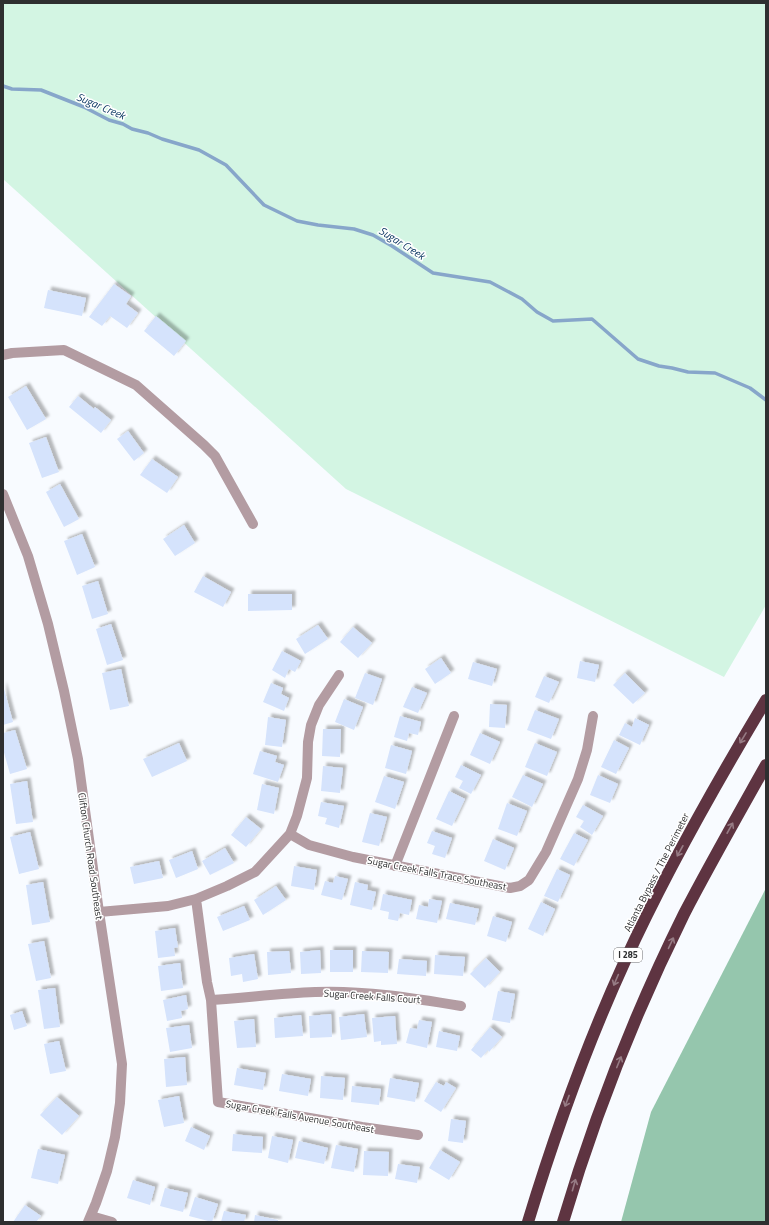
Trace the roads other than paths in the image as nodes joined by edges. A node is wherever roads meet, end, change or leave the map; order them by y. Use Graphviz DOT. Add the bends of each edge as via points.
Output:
graph roads {
  1 [pos="3,355"];
  2 [pos="3,494"];
  3 [pos="253,524"];
  4 [pos="338,675"];
  5 [pos="765,702"];
  6 [pos="454,716"];
  7 [pos="593,716"];
  8 [pos="766,765"];
  9 [pos="290,834"];
  10 [pos="395,866"];
  11 [pos="196,899"];
  12 [pos="99,912"];
  13 [pos="211,1000"];
  14 [pos="461,1006"];
  15 [pos="418,1135"];
  16 [pos="89,1219"];
  17 [pos="112,1222"];
  18 [pos="528,1222"];
  19 [pos="563,1222"];
  1 -- 3 [label="street" via="64,350 136,385 215,456"];
  2 -- 12 [label="street, Clifton Church Road Southeast" via="28,556 64,691 78,759"];
  4 -- 9 [label="street" via="319,705 311,725 307,778"];
  5 -- 18 [label="highway, Atlanta Bypass / The Perimeter / I 285, one-way" via="667,874 625,960 565,1107"];
  6 -- 10 [label="street"];
  7 -- 10 [label="street, Sugar Creek Falls Trace Southeast" via="587,750 578,779 546,852 529,880 520,886 510,888"];
  19 -- 8 [label="highway, one-way" via="599,1114 643,1003 684,915"];
  9 -- 10 [label="street, Sugar Creek Falls Trace Southeast" via="309,845"];
  9 -- 11 [label="street" via="255,872"];
  11 -- 12 [label="street" via="168,906"];
  11 -- 13 [label="street, Sugar Creek Falls Avenue Southeast"];
  12 -- 16 [label="street, Clifton Church Road Southeast" via="122,1064 115,1137 107,1170"];
  13 -- 14 [label="street, Sugar Creek Falls Court" via="346,992"];
  13 -- 15 [label="street, Sugar Creek Falls Avenue Southeast" via="218,1102"];
  16 -- 17 [label="street"];
}
